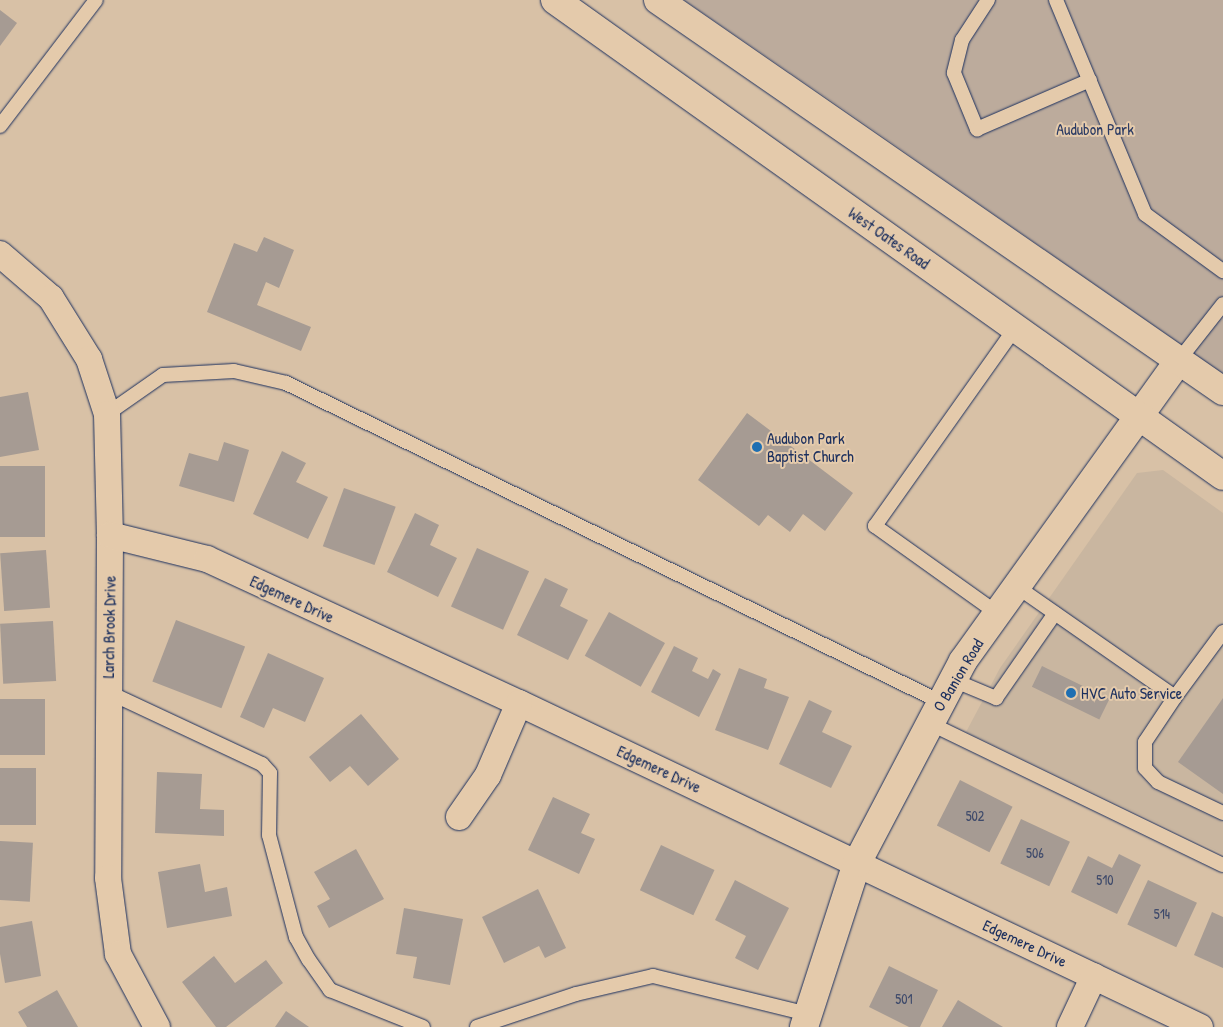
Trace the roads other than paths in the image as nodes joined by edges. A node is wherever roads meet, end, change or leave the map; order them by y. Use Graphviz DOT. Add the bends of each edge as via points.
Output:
graph roads {
  1 [pos="96,0"];
  2 [pos="554,0"];
  3 [pos="658,0"];
  4 [pos="988,0"];
  5 [pos="1056,0"];
  6 [pos="1090,80"];
  7 [pos="0,126"];
  8 [pos="0,254"];
  9 [pos="1223,271"];
  10 [pos="1223,304"];
  11 [pos="1015,328"];
  12 [pos="1179,360"];
  13 [pos="1223,391"];
  14 [pos="107,414"];
  15 [pos="1138,416"];
  16 [pos="1223,476"];
  17 [pos="110,535"];
  18 [pos="1016,586"];
  19 [pos="997,613"];
  20 [pos="1055,613"];
  21 [pos="1223,632"];
  22 [pos="108,692"];
  23 [pos="1175,697"];
  24 [pos="941,702"];
  25 [pos="518,703"];
  26 [pos="1223,813"];
  27 [pos="459,817"];
  28 [pos="857,863"];
  29 [pos="1223,865"];
  30 [pos="1094,976"];
  31 [pos="806,1021"];
  32 [pos="157,1027"];
  33 [pos="423,1027"];
  34 [pos="477,1027"];
  35 [pos="1070,1027"];
  36 [pos="1200,1027"];
  1 -- 7 [label="lane"];
  2 -- 11 [label="main road, West Oates Road"];
  3 -- 12 [label="main road"];
  4 -- 6 [label="lane" via="962,40 954,73 978,129"];
  5 -- 6 [label="lane"];
  6 -- 9 [label="lane" via="1145,214"];
  8 -- 14 [label="street, Larch Brook Drive" via="51,298 89,359"];
  10 -- 12 [label="lane"];
  11 -- 15 [label="main road, West Oates Road"];
  11 -- 19 [label="lane" via="875,526"];
  12 -- 13 [label="main road"];
  12 -- 15 [label="main road, O Banion Road"];
  14 -- 17 [label="street, Larch Brook Drive"];
  14 -- 24 [label="lane" via="163,375 234,371 286,383"];
  15 -- 16 [label="main road, West Oates Road"];
  15 -- 18 [label="main road, O Banion Road"];
  17 -- 22 [label="street, Larch Brook Drive"];
  17 -- 25 [label="street, Edgemere Drive" via="207,559"];
  18 -- 19 [label="main road, O Banion Road"];
  18 -- 20 [label="lane"];
  19 -- 24 [label="main road, O Banion Road"];
  20 -- 23 [label="lane"];
  20 -- 24 [label="lane" via="996,698"];
  21 -- 23 [label="lane"];
  22 -- 32 [label="street, Larch Brook Drive" via="108,878 118,954"];
  22 -- 33 [label="lane" via="262,764 270,773 269,835 296,937 309,960 330,990"];
  23 -- 26 [label="lane" via="1145,742 1146,768 1158,782"];
  24 -- 28 [label="main road, O Banion Road"];
  24 -- 29 [label="lane"];
  25 -- 27 [label="street" via="488,775"];
  25 -- 28 [label="street, Edgemere Drive"];
  28 -- 30 [label="street, Edgemere Drive"];
  28 -- 31 [label="main road, O Banion Road"];
  30 -- 35 [label="street"];
  30 -- 36 [label="street, Edgemere Drive"];
  31 -- 34 [label="lane" via="653,976 576,994"];
}
